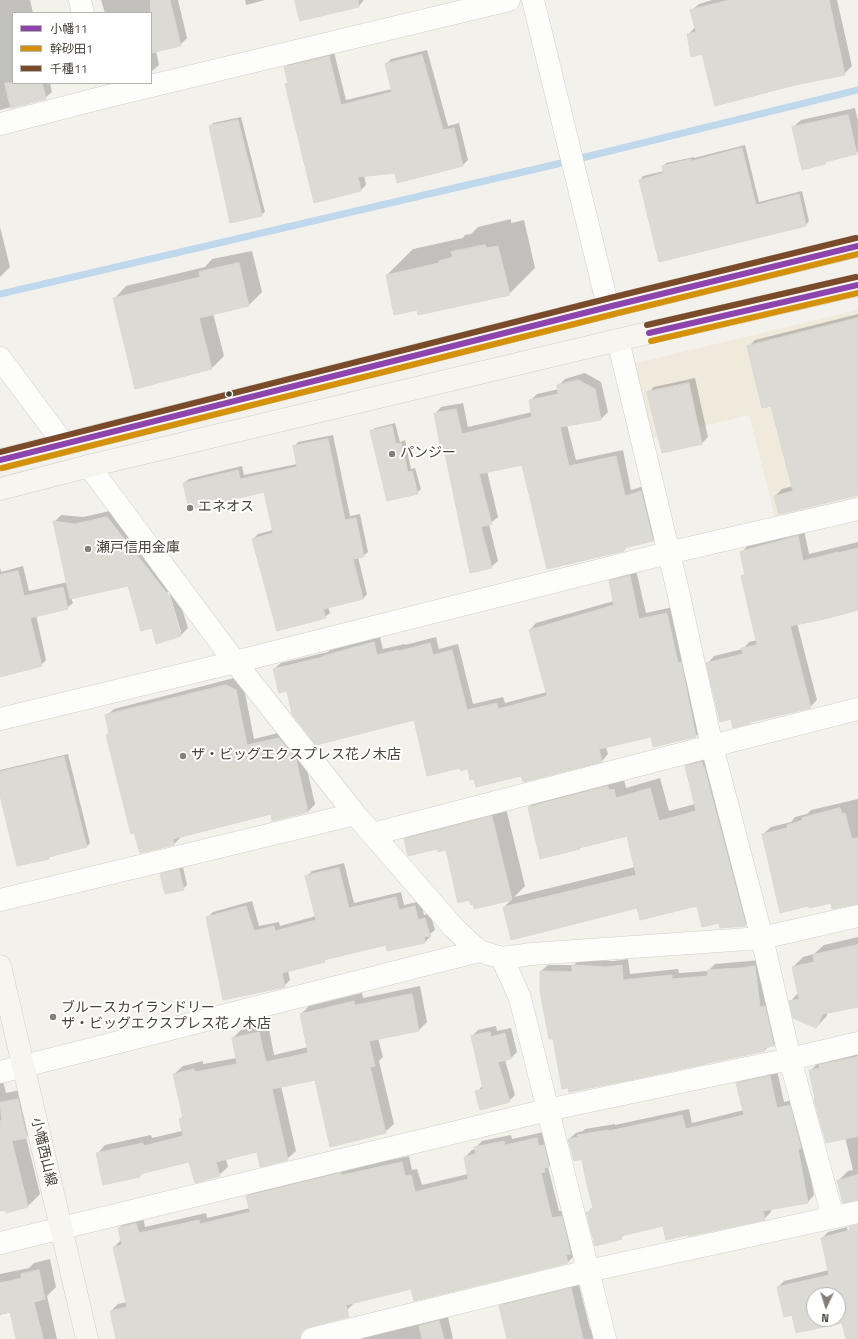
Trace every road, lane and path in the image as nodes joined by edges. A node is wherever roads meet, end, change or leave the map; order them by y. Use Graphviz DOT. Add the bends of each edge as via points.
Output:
graph roads {
  1 [pos="80,0"];
  2 [pos="509,0"];
  3 [pos="533,0"];
  4 [pos="83,12"];
  5 [pos="152,79"];
  6 [pos="130,84"];
  7 [pos="103,90"];
  8 [pos="0,124"];
  9 [pos="858,246"];
  10 [pos="858,285"];
  11 [pos="608,307"];
  12 [pos="618,340"];
  13 [pos="0,358"];
  14 [pos="64,444"];
  15 [pos="0,460"];
  16 [pos="89,466"];
  17 [pos="0,489"];
  18 [pos="858,509"];
  19 [pos="668,553"];
  20 [pos="235,662"];
  21 [pos="858,710"];
  22 [pos="0,719"];
  23 [pos="712,746"];
  24 [pos="355,814"];
  25 [pos="372,834"];
  26 [pos="0,900"];
  27 [pos="858,916"];
  28 [pos="762,938"];
  29 [pos="479,951"];
  30 [pos="502,958"];
  31 [pos="0,966"];
  32 [pos="858,1043"];
  33 [pos="790,1059"];
  34 [pos="23,1066"];
  35 [pos="0,1072"];
  36 [pos="547,1110"];
  37 [pos="858,1212"];
  38 [pos="833,1217"];
  39 [pos="61,1228"];
  40 [pos="0,1243"];
  41 [pos="588,1272"];
  42 [pos="338,1336"];
  43 [pos="87,1339"];
  44 [pos="312,1339"];
  45 [pos="605,1339"];
  1 -- 4 [label="street"];
  2 -- 5 [label="street"];
  3 -- 11 [label="street"];
  6 -- 7 [label="street"];
  7 -- 8 [label="street"];
  9 -- 11 [label="street"];
  10 -- 12 [label="street"];
  11 -- 14 [label="street"];
  12 -- 16 [label="street"];
  12 -- 19 [label="street"];
  13 -- 14 [label="street"];
  14 -- 15 [label="street"];
  16 -- 17 [label="street"];
  16 -- 20 [label="street"];
  18 -- 19 [label="street"];
  19 -- 20 [label="street"];
  19 -- 23 [label="street"];
  20 -- 22 [label="street"];
  20 -- 24 [label="street"];
  21 -- 23 [label="street"];
  23 -- 25 [label="street"];
  23 -- 28 [label="street"];
  24 -- 25 [label="street"];
  24 -- 26 [label="street"];
  25 -- 29 [label="street" via="454,928"];
  27 -- 28 [label="street"];
  28 -- 30 [label="street"];
  28 -- 33 [label="street"];
  29 -- 30 [label="street"];
  29 -- 34 [label="street"];
  30 -- 36 [label="street" via="520,998"];
  31 -- 34 [label="street, 小幡西山線"];
  32 -- 33 [label="street"];
  33 -- 36 [label="street"];
  33 -- 38 [label="street"];
  34 -- 35 [label="street"];
  34 -- 39 [label="street, 小幡西山線"];
  36 -- 39 [label="street"];
  36 -- 41 [label="street"];
  37 -- 38 [label="street"];
  38 -- 41 [label="street"];
  39 -- 40 [label="street"];
  39 -- 43 [label="street, 小幡西山線"];
  41 -- 42 [label="street"];
  41 -- 45 [label="street"];
  42 -- 44 [label="street"];
}
